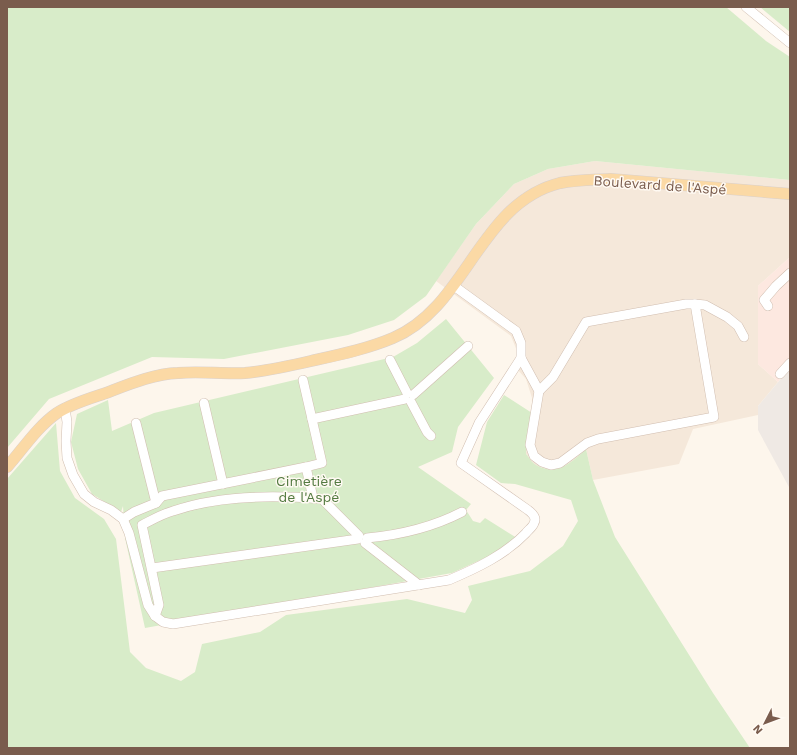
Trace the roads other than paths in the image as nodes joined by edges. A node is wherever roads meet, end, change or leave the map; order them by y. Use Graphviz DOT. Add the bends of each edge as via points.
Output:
graph roads {
  1 [pos="746,7"];
  2 [pos="790,43"];
  3 [pos="790,194"];
  4 [pos="790,273"];
  5 [pos="454,286"];
  6 [pos="695,304"];
  7 [pos="768,306"];
  8 [pos="744,336"];
  9 [pos="468,346"];
  10 [pos="521,358"];
  11 [pos="390,360"];
  12 [pos="790,363"];
  13 [pos="780,374"];
  14 [pos="303,380"];
  15 [pos="539,391"];
  16 [pos="409,397"];
  17 [pos="204,403"];
  18 [pos="65,408"];
  19 [pos="312,419"];
  20 [pos="136,423"];
  21 [pos="431,436"];
  22 [pos="7,467"];
  23 [pos="306,467"];
  24 [pos="223,484"];
  25 [pos="313,498"];
  26 [pos="156,503"];
  27 [pos="462,512"];
  28 [pos="122,519"];
  29 [pos="362,539"];
  30 [pos="152,568"];
  31 [pos="419,585"];
  32 [pos="155,616"];
  1 -- 2 [label="street"];
  3 -- 5 [label="main road, Boulevard de l'Aspé" via="610,179 560,183 541,190 520,203 502,220 486,238"];
  4 -- 7 [label="street" via="764,300"];
  5 -- 10 [label="street" via="516,330 521,343"];
  5 -- 18 [label="main road, Boulevard de l'Aspé" via="424,319 409,330 376,345 270,370 157,376"];
  6 -- 8 [label="street" via="705,305 727,317 738,326"];
  6 -- 15 [label="street" via="586,322 553,377"];
  6 -- 15 [label="street" via="714,417 598,439 587,443 560,463 551,464 542,462 534,456 530,445"];
  9 -- 16 [label="street"];
  10 -- 15 [label="street"];
  10 -- 31 [label="street" via="479,423 461,463 528,510 533,515 534,524 520,538 486,563 449,580"];
  11 -- 16 [label="street"];
  12 -- 13 [label="street"];
  14 -- 19 [label="street"];
  16 -- 19 [label="street"];
  16 -- 21 [label="street"];
  17 -- 24 [label="street"];
  18 -- 22 [label="main road, Boulevard de l'Aspé" via="38,430"];
  18 -- 28 [label="street" via="67,458 78,485 94,502 112,510"];
  19 -- 23 [label="street" via="322,463"];
  20 -- 26 [label="street"];
  23 -- 24 [label="street"];
  23 -- 25 [label="street"];
  24 -- 26 [label="street" via="162,496"];
  25 -- 29 [label="street" via="322,499"];
  25 -- 30 [label="street" via="245,497 172,511 142,525"];
  26 -- 28 [label="street"];
  27 -- 29 [label="street" via="444,521 392,535"];
  28 -- 32 [label="street" via="129,533 148,605"];
  29 -- 30 [label="street"];
  29 -- 31 [label="street"];
  30 -- 32 [label="street" via="159,605"];
  31 -- 32 [label="street" via="173,624 163,622"];
}
